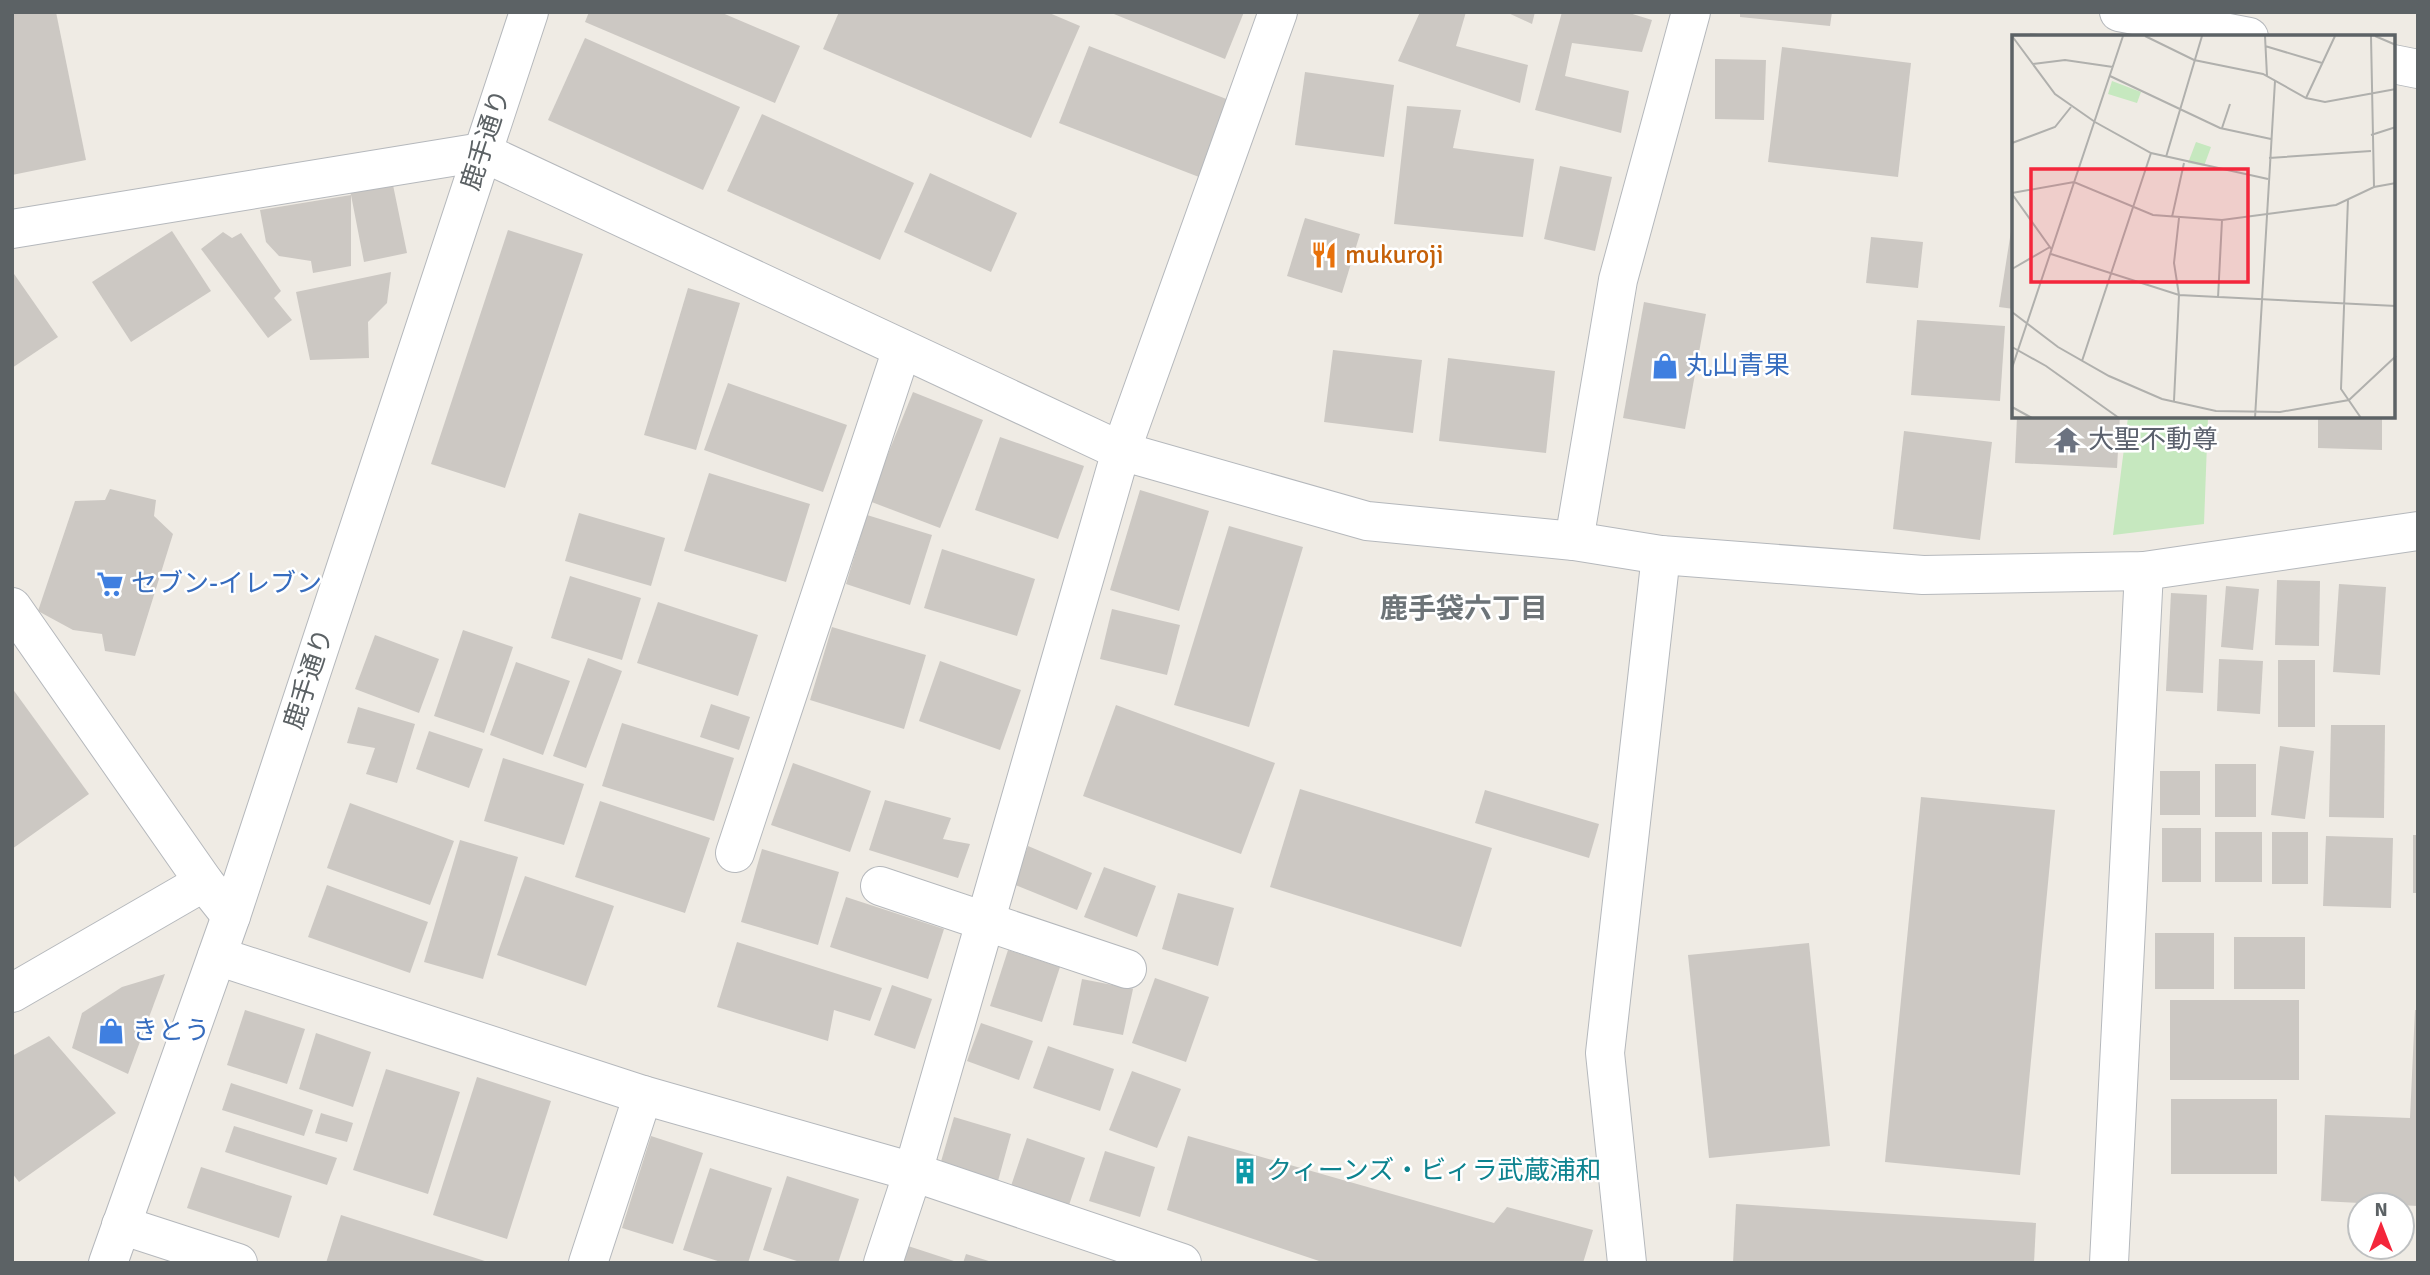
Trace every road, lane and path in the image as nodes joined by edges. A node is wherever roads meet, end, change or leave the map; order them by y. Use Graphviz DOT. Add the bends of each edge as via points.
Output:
graph roads {
  1 [pos="529,12"];
  2 [pos="1278,12"];
  3 [pos="1691,12"];
  4 [pos="2119,12"];
  5 [pos="2239,35"];
  6 [pos="2395,64"];
  7 [pos="2418,69"];
  8 [pos="482,152"];
  9 [pos="12,229"];
  10 [pos="902,349"];
  11 [pos="1121,451"];
  12 [pos="2418,531"];
  13 [pos="1574,541"];
  14 [pos="1661,555"];
  15 [pos="2144,571"];
  16 [pos="12,607"];
  17 [pos="735,853"];
  18 [pos="204,882"];
  19 [pos="880,886"];
  20 [pos="231,916"];
  21 [pos="985,922"];
  22 [pos="217,956"];
  23 [pos="1127,970"];
  24 [pos="12,993"];
  25 [pos="643,1096"];
  26 [pos="913,1172"];
  27 [pos="121,1225"];
  28 [pos="108,1263"];
  29 [pos="238,1263"];
  30 [pos="588,1263"];
  31 [pos="883,1263"];
  32 [pos="1182,1263"];
  33 [pos="1627,1263"];
  34 [pos="2109,1263"];
  1 -- 8 [label="street, 鹿手通り"];
  2 -- 11 [label="street"];
  3 -- 13 [label="street" via="1618,280"];
  4 -- 5 [label="street"];
  6 -- 7 [label="street"];
  8 -- 9 [label="street"];
  8 -- 10 [label="street"];
  8 -- 20 [label="street, 鹿手通り"];
  10 -- 11 [label="street"];
  10 -- 17 [label="street"];
  11 -- 13 [label="street" via="1367,521"];
  11 -- 21 [label="street"];
  12 -- 15 [label="street"];
  13 -- 14 [label="street"];
  14 -- 15 [label="street" via="1923,575"];
  14 -- 33 [label="street" via="1605,1054"];
  15 -- 34 [label="street"];
  16 -- 18 [label="street"];
  18 -- 20 [label="street"];
  18 -- 24 [label="street"];
  19 -- 21 [label="street"];
  20 -- 22 [label="street, 鹿手通り"];
  21 -- 23 [label="street"];
  21 -- 26 [label="street"];
  22 -- 25 [label="street"];
  22 -- 27 [label="street, 鹿手通り"];
  25 -- 26 [label="street"];
  25 -- 30 [label="street"];
  26 -- 31 [label="street"];
  26 -- 32 [label="street"];
  27 -- 28 [label="street, 鹿手通り"];
  27 -- 29 [label="street"];
}
